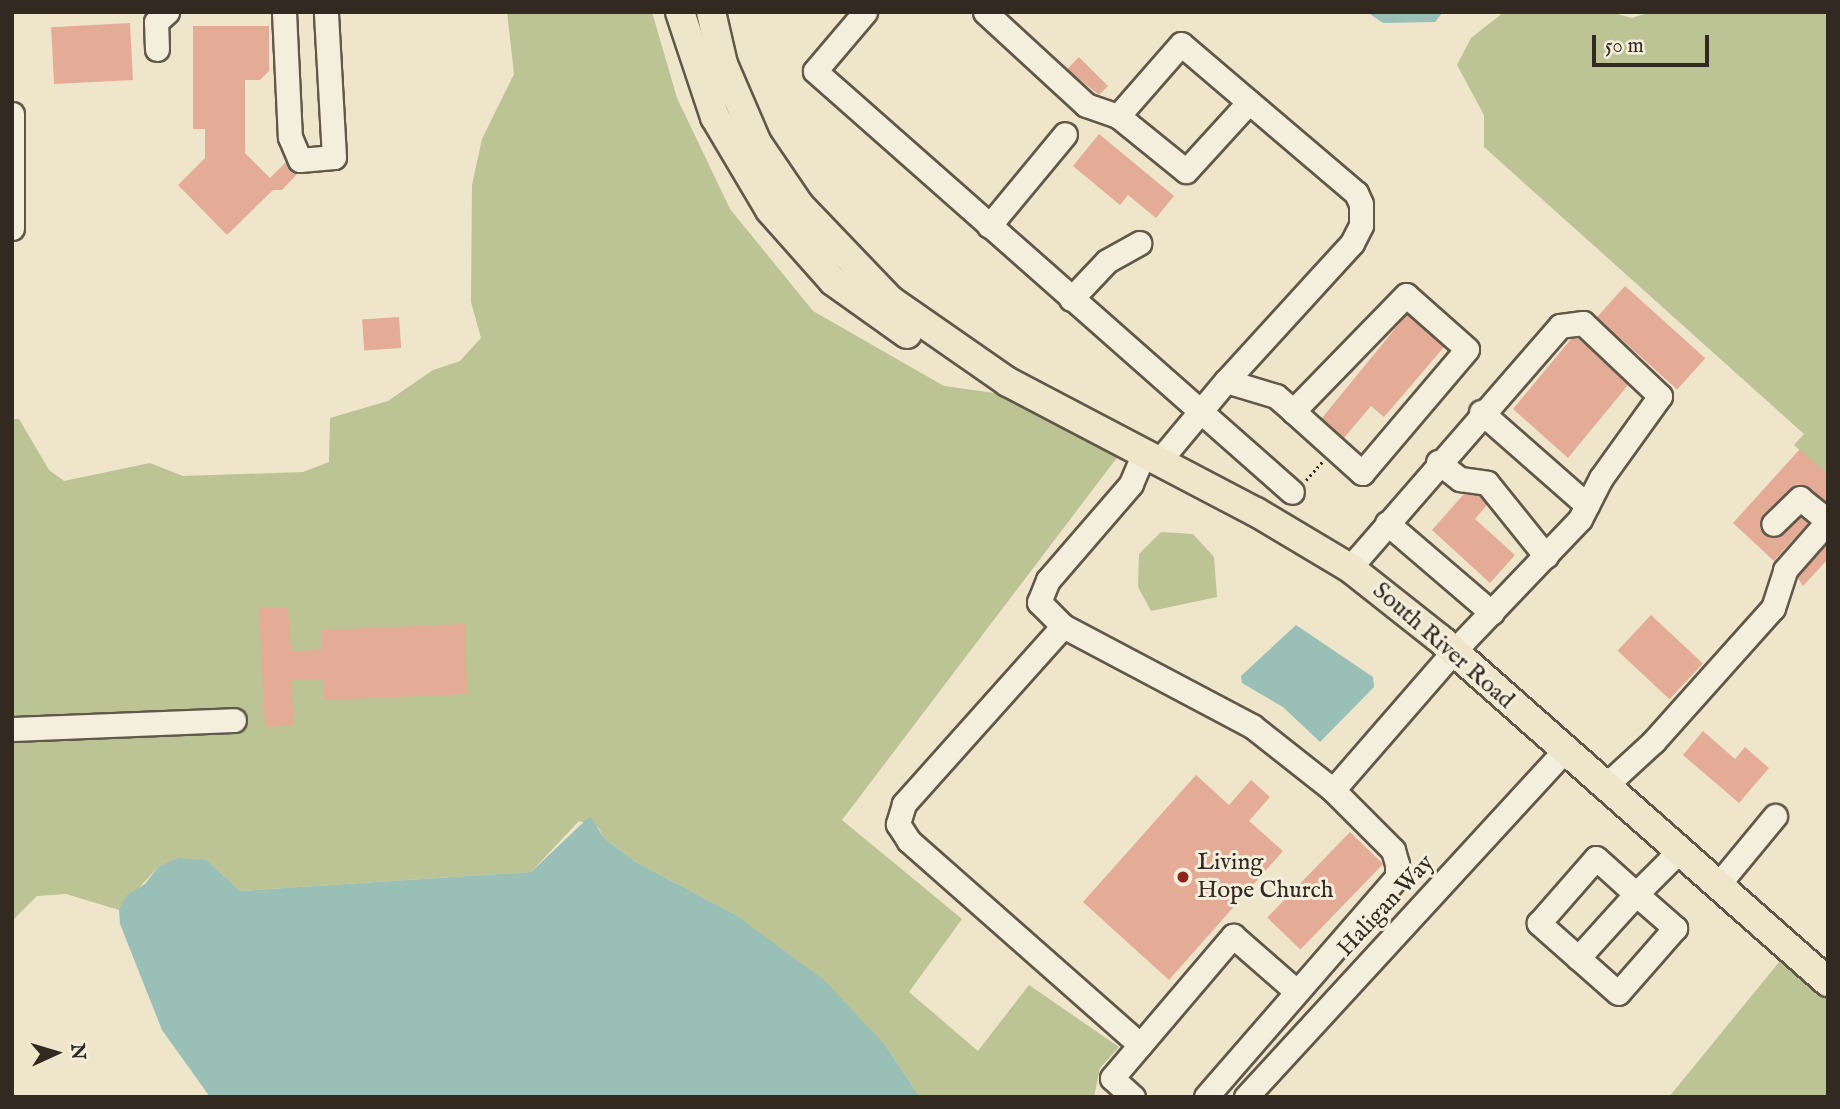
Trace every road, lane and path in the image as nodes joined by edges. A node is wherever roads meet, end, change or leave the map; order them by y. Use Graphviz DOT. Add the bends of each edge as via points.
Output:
graph roads {
  1 [pos="167,12"];
  2 [pos="284,12"];
  3 [pos="326,12"];
  4 [pos="680,12"];
  5 [pos="711,12"];
  6 [pos="865,12"];
  7 [pos="985,12"];
  8 [pos="157,49"];
  9 [pos="1249,102"];
  10 [pos="12,114"];
  11 [pos="1118,116"];
  12 [pos="1065,134"];
  13 [pos="989,226"];
  14 [pos="12,228"];
  15 [pos="1139,243"];
  16 [pos="1071,299"];
  17 [pos="1226,381"];
  18 [pos="1008,382"];
  19 [pos="1293,411"];
  20 [pos="1200,412"];
  21 [pos="1481,412"];
  22 [pos="1334,448"];
  23 [pos="1152,457"];
  24 [pos="1438,462"];
  25 [pos="1296,490"];
  26 [pos="1587,505"];
  27 [pos="1387,523"];
  28 [pos="1773,524"];
  29 [pos="1546,556"];
  30 [pos="1350,568"];
  31 [pos="1492,612"];
  32 [pos="1063,626"];
  33 [pos="1454,651"];
  34 [pos="234,720"];
  35 [pos="12,729"];
  36 [pos="1564,751"];
  37 [pos="1604,787"];
  38 [pos="1332,790"];
  39 [pos="1775,816"];
  40 [pos="1678,852"];
  41 [pos="1717,886"];
  42 [pos="1636,894"];
  43 [pos="1578,958"];
  44 [pos="1828,982"];
  45 [pos="1296,991"];
  46 [pos="1140,1045"];
  47 [pos="1133,1097"];
  48 [pos="1206,1097"];
  49 [pos="1246,1097"];
  1 -- 8 [label="lane" via="156,22"];
  2 -- 3 [label="lane" via="290,138 300,160 334,157"];
  4 -- 18 [label="main road, South River Road" via="720,127 792,237 833,281 895,327"];
  5 -- 18 [label="main road, South River Road" via="738,104 800,206 890,300"];
  6 -- 13 [label="lane" via="815,71"];
  7 -- 11 [label="lane" via="1086,105"];
  9 -- 11 [label="lane" via="1186,171"];
  9 -- 11 [label="lane" via="1181,44"];
  9 -- 17 [label="lane" via="1356,193 1361,225 1352,243"];
  10 -- 14 [label="lane"];
  12 -- 13 [label="lane"];
  13 -- 16 [label="lane"];
  15 -- 16 [label="lane" via="1107,261"];
  16 -- 20 [label="lane"];
  17 -- 19 [label="lane" via="1276,396"];
  17 -- 20 [label="lane"];
  18 -- 23 [label="main road, South River Road"];
  19 -- 22 [label="lane"];
  19 -- 22 [label="lane" via="1406,295 1467,349 1362,473"];
  20 -- 23 [label="lane"];
  20 -- 25 [label="lane"];
  21 -- 24 [label="lane"];
  21 -- 26 [label="lane"];
  21 -- 26 [label="lane" via="1560,326 1583,323 1660,396"];
  22 -- 25 [label="path"];
  23 -- 30 [label="main road, South River Road"];
  23 -- 32 [label="lane" via="1039,595 1045,611"];
  24 -- 27 [label="lane"];
  24 -- 29 [label="lane" via="1460,480 1487,483"];
  26 -- 29 [label="lane"];
  27 -- 30 [label="lane"];
  27 -- 31 [label="lane"];
  28 -- 37 [label="lane" via="1800,498 1828,521 1785,570 1773,608 1653,742"];
  29 -- 31 [label="lane"];
  30 -- 33 [label="main road, South River Road"];
  31 -- 33 [label="lane"];
  32 -- 38 [label="lane" via="1252,726"];
  32 -- 46 [label="lane" via="904,804 898,824 909,841"];
  33 -- 36 [label="main road, South River Road"];
  33 -- 38 [label="lane"];
  34 -- 35 [label="lane"];
  36 -- 37 [label="main road, South River Road"];
  36 -- 49 [label="lane, Haligan Way"];
  37 -- 40 [label="main road, South River Road"];
  38 -- 45 [label="lane" via="1393,850 1397,877"];
  39 -- 41 [label="lane"];
  40 -- 41 [label="main road, South River Road"];
  40 -- 42 [label="lane"];
  41 -- 44 [label="main road, South River Road"];
  42 -- 43 [label="lane"];
  42 -- 43 [label="lane" via="1675,928 1618,993"];
  42 -- 43 [label="lane" via="1596,858 1539,923"];
  45 -- 46 [label="lane" via="1233,936"];
  45 -- 48 [label="lane"];
  46 -- 47 [label="lane" via="1112,1078"];
}
